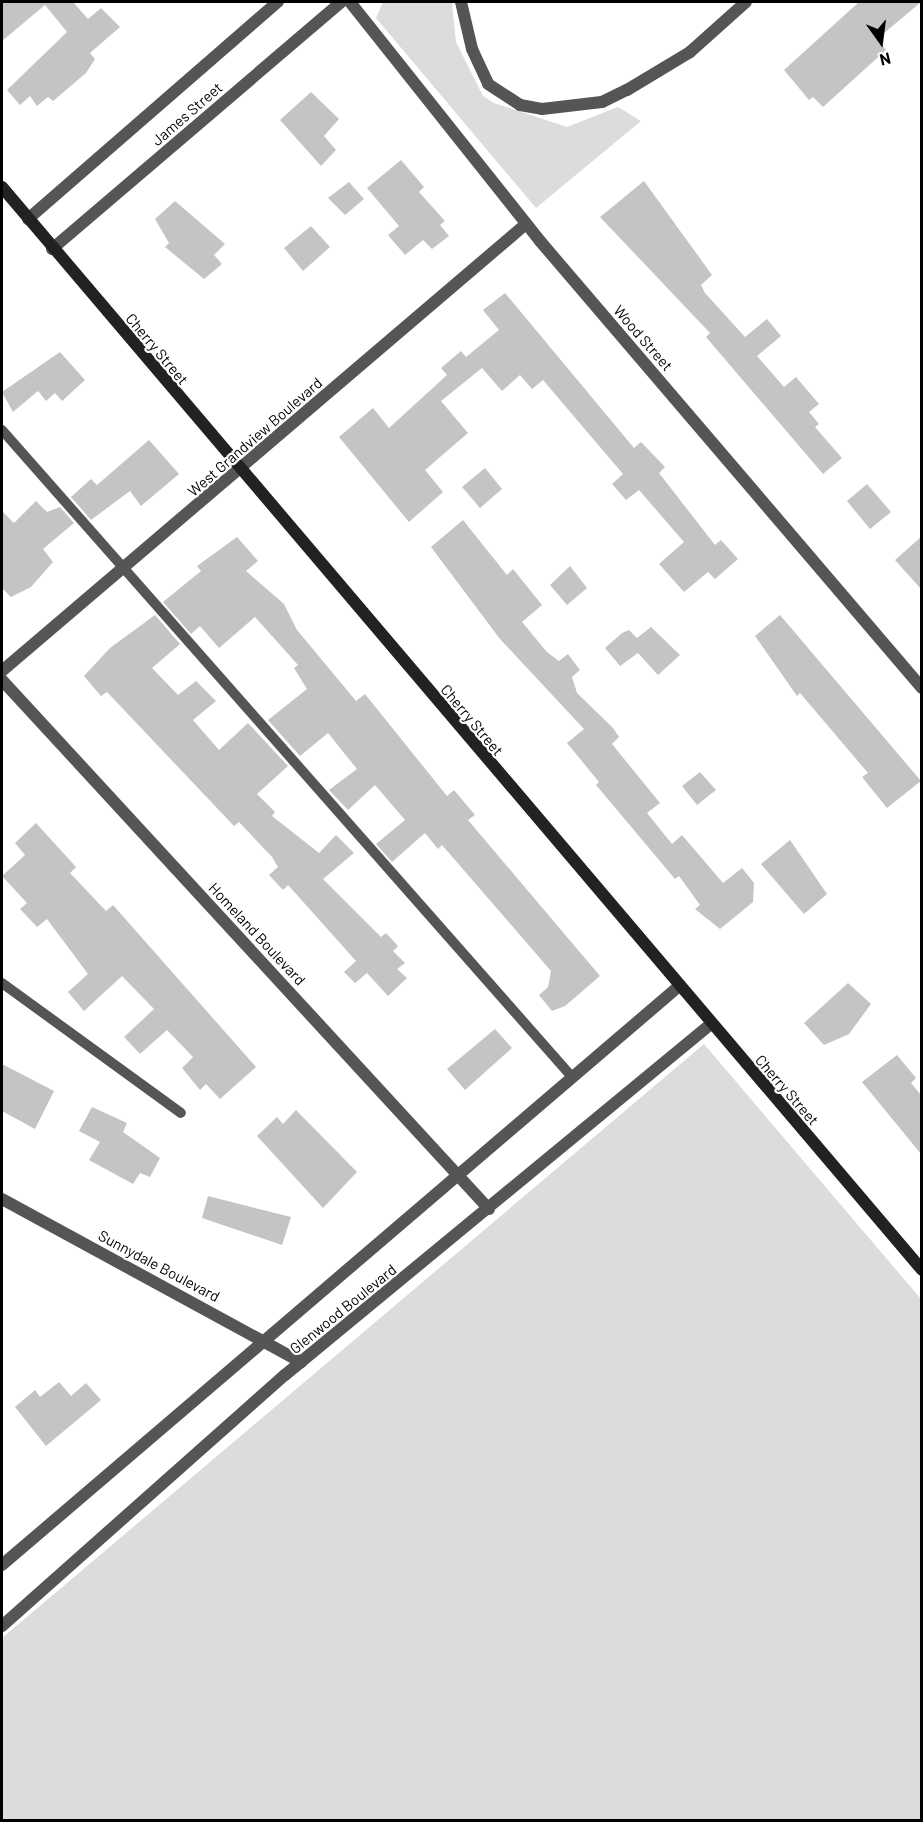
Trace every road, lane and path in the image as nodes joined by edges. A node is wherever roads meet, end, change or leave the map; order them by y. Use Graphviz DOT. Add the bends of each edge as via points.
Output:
graph roads {
  1 [pos="278,2"];
  2 [pos="351,2"];
  3 [pos="461,2"];
  4 [pos="746,2"];
  5 [pos="2,187"];
  6 [pos="28,219"];
  7 [pos="526,224"];
  8 [pos="52,249"];
  9 [pos="2,430"];
  10 [pos="241,471"];
  11 [pos="120,570"];
  12 [pos="2,671"];
  13 [pos="2,680"];
  14 [pos="921,687"];
  15 [pos="2,984"];
  16 [pos="678,987"];
  17 [pos="711,1024"];
  18 [pos="572,1077"];
  19 [pos="181,1113"];
  20 [pos="457,1174"];
  21 [pos="2,1199"];
  22 [pos="489,1209"];
  23 [pos="921,1270"];
  24 [pos="266,1338"];
  25 [pos="301,1362"];
  26 [pos="2,1565"];
  27 [pos="2,1626"];
  1 -- 6 [label="street, James Street"];
  2 -- 7 [label="street, Wood Street"];
  2 -- 8 [label="street, James Street"];
  3 -- 4 [label="street" via="472,49 488,84 520,105 542,109 602,102 627,90 690,51"];
  5 -- 6 [label="street, Cherry Street"];
  6 -- 8 [label="street, Cherry Street"];
  7 -- 10 [label="street, West Grandview Boulevard"];
  7 -- 14 [label="street, Wood Street"];
  8 -- 10 [label="street, Cherry Street"];
  9 -- 11 [label="lane"];
  10 -- 11 [label="street, West Grandview Boulevard"];
  10 -- 16 [label="street, Cherry Street"];
  11 -- 12 [label="street, West Grandview Boulevard"];
  11 -- 18 [label="lane"];
  13 -- 20 [label="street, Homeland Boulevard"];
  15 -- 19 [label="lane"];
  16 -- 17 [label="street, Cherry Street"];
  16 -- 18 [label="street, Glenwood Boulevard"];
  17 -- 22 [label="street, Glenwood Boulevard"];
  17 -- 23 [label="street, Cherry Street"];
  18 -- 20 [label="street, Glenwood Boulevard"];
  20 -- 22 [label="street, Homeland Boulevard"];
  20 -- 24 [label="street, Glenwood Boulevard"];
  21 -- 24 [label="street, Sunnydale Boulevard"];
  22 -- 25 [label="street, Glenwood Boulevard"];
  24 -- 25 [label="street, Sunnydale Boulevard"];
  24 -- 26 [label="street, Glenwood Boulevard"];
  25 -- 27 [label="street, Glenwood Boulevard"];
}
